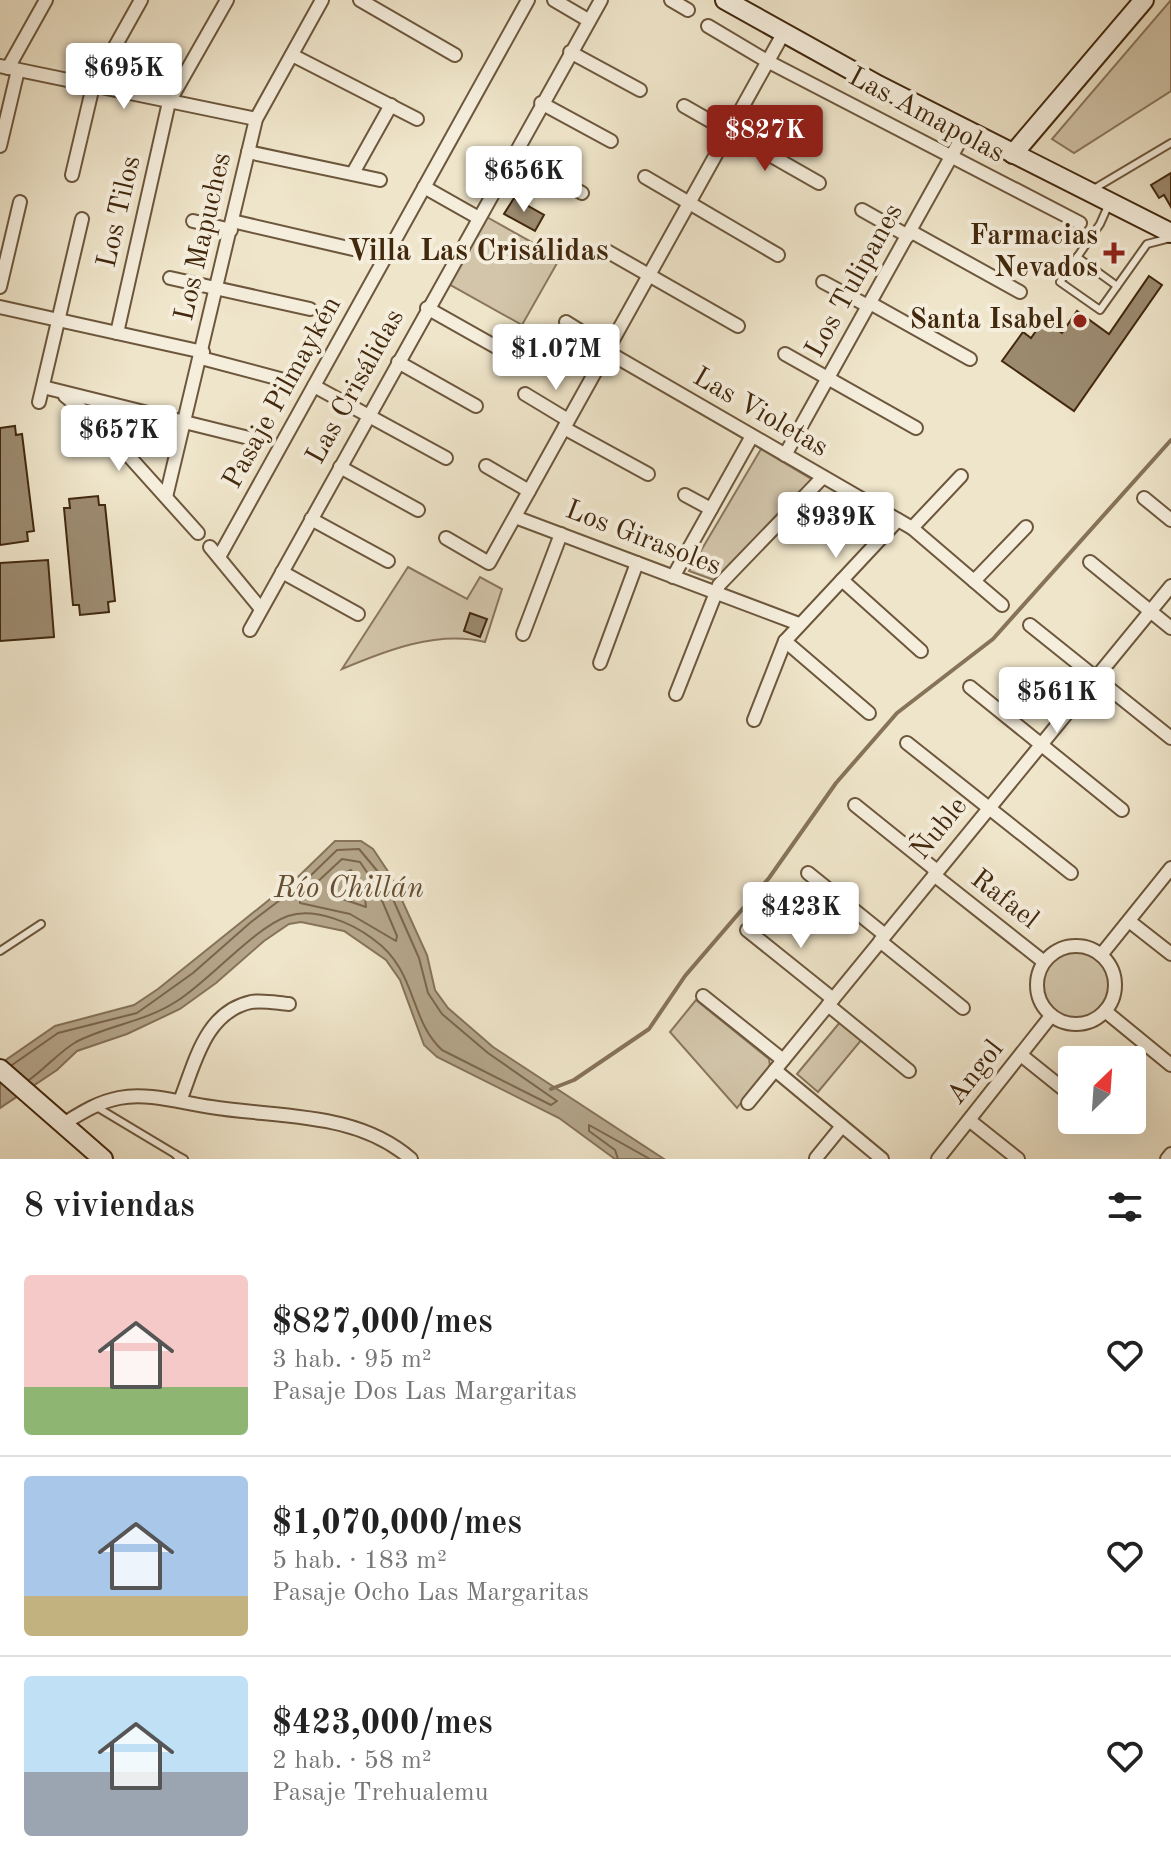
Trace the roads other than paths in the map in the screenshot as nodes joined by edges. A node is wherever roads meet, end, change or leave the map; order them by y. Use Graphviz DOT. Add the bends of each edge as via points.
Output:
graph roads {
  1 [pos="46,0"];
  2 [pos="141,0"];
  3 [pos="227,0"];
  4 [pos="322,0"];
  5 [pos="360,0"];
  6 [pos="528,0"];
  7 [pos="554,0"];
  8 [pos="601,0"];
  9 [pos="671,0"];
  10 [pos="725,0"];
  11 [pos="1144,0"];
  12 [pos="688,10"];
  13 [pos="588,20"];
  14 [pos="708,26"];
  15 [pos="783,34"];
  16 [pos="570,52"];
  17 [pos="292,55"];
  18 [pos="455,55"];
  19 [pos="767,61"];
  20 [pos="9,68"];
  21 [pos="93,86"];
  22 [pos="640,90"];
  23 [pos="169,102"];
  24 [pos="541,103"];
  25 [pos="391,105"];
  26 [pos="684,106"];
  27 [pos="256,119"];
  28 [pos="417,119"];
  29 [pos="966,130"];
  30 [pos="728,132"];
  31 [pos="611,141"];
  32 [pos="1171,143"];
  33 [pos="0,146"];
  34 [pos="248,152"];
  35 [pos="1013,154"];
  36 [pos="512,155"];
  37 [pos="951,157"];
  38 [pos="353,173"];
  39 [pos="72,175"];
  40 [pos="645,177"];
  41 [pos="380,180"];
  42 [pos="819,183"];
  43 [pos="424,187"];
  44 [pos="1088,192"];
  45 [pos="582,193"];
  46 [pos="20,202"];
  47 [pos="1109,202"];
  48 [pos="689,203"];
  49 [pos="862,210"];
  50 [pos="477,217"];
  51 [pos="82,219"];
  52 [pos="193,221"];
  53 [pos="1080,223"];
  54 [pos="232,226"];
  55 [pos="909,233"];
  56 [pos="1171,235"];
  57 [pos="353,249"];
  58 [pos="605,250"];
  59 [pos="778,255"];
  60 [pos="1077,257"];
  61 [pos="649,275"];
  62 [pos="170,278"];
  63 [pos="823,282"];
  64 [pos="1117,286"];
  65 [pos="0,287"];
  66 [pos="217,289"];
  67 [pos="1020,292"];
  68 [pos="869,304"];
  69 [pos="0,307"];
  70 [pos="427,308"];
  71 [pos="310,309"];
  72 [pos="58,320"];
  73 [pos="566,322"];
  74 [pos="738,326"];
  75 [pos="117,333"];
  76 [pos="607,350"];
  77 [pos="505,352"];
  78 [pos="785,354"];
  79 [pos="202,355"];
  80 [pos="970,359"];
  81 [pos="398,362"];
  82 [pos="828,378"];
  83 [pos="284,380"];
  84 [pos="314,386"];
  85 [pos="43,387"];
  86 [pos="59,392"];
  87 [pos="525,394"];
  88 [pos="39,402"];
  89 [pos="476,406"];
  90 [pos="368,415"];
  91 [pos="186,420"];
  92 [pos="566,424"];
  93 [pos="916,428"];
  94 [pos="752,436"];
  95 [pos="253,439"];
  96 [pos="785,455"];
  97 [pos="446,458"];
  98 [pos="486,466"];
  99 [pos="340,467"];
  100 [pos="648,474"];
  101 [pos="961,476"];
  102 [pos="823,477"];
  103 [pos="529,491"];
  104 [pos="685,495"];
  105 [pos="166,497"];
  106 [pos="1144,498"];
  107 [pos="711,509"];
  108 [pos="418,510"];
  109 [pos="515,517"];
  110 [pos="311,519"];
  111 [pos="898,520"];
  112 [pos="1171,520"];
  113 [pos="1026,527"];
  114 [pos="912,528"];
  115 [pos="198,533"];
  116 [pos="561,534"];
  117 [pos="446,538"];
  118 [pos="388,561"];
  119 [pos="1090,562"];
  120 [pos="637,563"];
  121 [pos="282,572"];
  122 [pos="673,577"];
  123 [pos="842,580"];
  124 [pos="974,581"];
  125 [pos="1171,586"];
  126 [pos="715,592"];
  127 [pos="1002,605"];
  128 [pos="261,609"];
  129 [pos="1150,611"];
  130 [pos="358,614"];
  131 [pos="799,624"];
  132 [pos="1030,625"];
  133 [pos="1171,628"];
  134 [pos="250,630"];
  135 [pos="523,634"];
  136 [pos="785,641"];
  137 [pos="921,651"];
  138 [pos="600,663"];
  139 [pos="1095,677"];
  140 [pos="970,687"];
  141 [pos="676,694"];
  142 [pos="869,713"];
  143 [pos="754,720"];
  144 [pos="1171,738"];
  145 [pos="907,743"];
  146 [pos="1040,744"];
  147 [pos="855,805"];
  148 [pos="989,808"];
  149 [pos="1122,810"];
  150 [pos="1171,868"];
  151 [pos="808,873"];
  152 [pos="936,873"];
  153 [pos="1071,873"];
  154 [pos="1129,921"];
  155 [pos="41,924"];
  156 [pos="747,930"];
  157 [pos="882,938"];
  158 [pos="0,951"];
  159 [pos="1171,954"];
  160 [pos="1101,955"];
  161 [pos="1044,962"];
  162 [pos="703,996"];
  163 [pos="830,1002"];
  164 [pos="289,1004"];
  165 [pos="963,1008"];
  166 [pos="1105,1011"];
  167 [pos="1051,1016"];
  168 [pos="1021,1055"];
  169 [pos="779,1065"];
  170 [pos="1171,1065"];
  171 [pos="0,1069"];
  172 [pos="909,1071"];
  173 [pos="1058,1085"];
  174 [pos="180,1101"];
  175 [pos="748,1103"];
  176 [pos="95,1106"];
  177 [pos="57,1119"];
  178 [pos="969,1120"];
  179 [pos="842,1126"];
  180 [pos="1171,1154"];
  181 [pos="179,1157"];
  182 [pos="816,1158"];
  183 [pos="103,1159"];
  184 [pos="411,1159"];
  185 [pos="882,1159"];
  186 [pos="938,1159"];
  187 [pos="1018,1159"];
  188 [pos="1167,1159"];
  1 -- 20 [label="street"];
  2 -- 21 [label="street"];
  3 -- 23 [label="street, Los Tilos"];
  4 -- 17 [label="street, Los Mapuches"];
  5 -- 18 [label="street"];
  6 -- 43 [label="street, Pasaje Pilmaykén"];
  7 -- 13 [label="street"];
  8 -- 13 [label="street, Las Crisálidas"];
  9 -- 12 [label="street"];
  10 -- 15 [label="main road"];
  11 -- 35 [label="main road"];
  13 -- 16 [label="street, Las Crisálidas"];
  14 -- 19 [label="street, Las Amapolas"];
  15 -- 19 [label="street"];
  15 -- 29 [label="main road"];
  16 -- 22 [label="street"];
  16 -- 24 [label="street, Las Crisálidas"];
  17 -- 25 [label="street"];
  17 -- 27 [label="street, Los Mapuches"];
  19 -- 30 [label="street"];
  19 -- 37 [label="street, Las Amapolas"];
  20 -- 21 [label="street"];
  20 -- 33 [label="street"];
  21 -- 23 [label="street"];
  21 -- 39 [label="street"];
  23 -- 27 [label="street"];
  23 -- 75 [label="street, Los Tilos"];
  24 -- 31 [label="street"];
  24 -- 36 [label="street, Las Crisálidas"];
  25 -- 28 [label="street"];
  25 -- 38 [label="street"];
  26 -- 30 [label="street"];
  27 -- 34 [label="street, Los Mapuches"];
  29 -- 35 [label="main road"];
  29 -- 37 [label="street, Los Tulipanes"];
  30 -- 42 [label="street"];
  30 -- 48 [label="street"];
  32 -- 44 [label="lane"];
  34 -- 38 [label="street"];
  34 -- 54 [label="street, Los Mapuches"];
  35 -- 44 [label="main road"];
  36 -- 45 [label="street"];
  36 -- 50 [label="street, Las Crisálidas"];
  37 -- 53 [label="street, Las Amapolas"];
  37 -- 55 [label="street, Los Tulipanes"];
  38 -- 41 [label="street"];
  40 -- 48 [label="street"];
  43 -- 50 [label="street"];
  43 -- 84 [label="street, Pasaje Pilmaykén"];
  44 -- 47 [label="main road"];
  46 -- 65 [label="street"];
  47 -- 56 [label="main road"];
  47 -- 60 [label="lane"];
  48 -- 59 [label="street"];
  48 -- 61 [label="street"];
  49 -- 55 [label="street"];
  50 -- 70 [label="street, Las Crisálidas"];
  51 -- 72 [label="street"];
  52 -- 54 [label="street"];
  54 -- 57 [label="street"];
  54 -- 66 [label="street, Los Mapuches"];
  55 -- 67 [label="street"];
  55 -- 68 [label="street, Los Tulipanes"];
  56 -- 64 [label="lane" via="1147,244"];
  58 -- 61 [label="street"];
  60 -- 64 [label="lane"];
  60 -- 64 [label="lane" via="1060,282 1100,310"];
  61 -- 74 [label="street"];
  61 -- 76 [label="street"];
  62 -- 66 [label="street"];
  63 -- 68 [label="street"];
  66 -- 71 [label="street"];
  66 -- 79 [label="street, Los Mapuches"];
  68 -- 80 [label="street"];
  68 -- 82 [label="street, Los Tulipanes"];
  69 -- 72 [label="street"];
  70 -- 77 [label="street"];
  70 -- 81 [label="street, Las Crisálidas"];
  72 -- 75 [label="street"];
  72 -- 85 [label="street"];
  73 -- 76 [label="street, Las Violetas"];
  75 -- 79 [label="street"];
  76 -- 92 [label="street"];
  76 -- 94 [label="street, Las Violetas"];
  78 -- 82 [label="street"];
  79 -- 83 [label="street"];
  79 -- 91 [label="street, Los Mapuches"];
  81 -- 89 [label="street"];
  81 -- 90 [label="street, Las Crisálidas"];
  82 -- 93 [label="street"];
  82 -- 96 [label="street, Los Tulipanes"];
  84 -- 90 [label="street"];
  84 -- 128 [label="street, Pasaje Pilmaykén" via="214,552"];
  85 -- 86 [label="street"];
  85 -- 88 [label="street"];
  86 -- 91 [label="street"];
  86 -- 105 [label="street" via="100,424"];
  87 -- 92 [label="street"];
  90 -- 97 [label="street"];
  90 -- 99 [label="street, Las Crisálidas"];
  91 -- 95 [label="street"];
  91 -- 105 [label="street, Los Mapuches"];
  92 -- 100 [label="street"];
  92 -- 103 [label="street"];
  94 -- 96 [label="street, Las Violetas"];
  94 -- 107 [label="street"];
  96 -- 102 [label="street, Las Violetas"];
  98 -- 103 [label="street"];
  99 -- 108 [label="street"];
  99 -- 110 [label="street, Las Crisálidas"];
  101 -- 114 [label="street"];
  102 -- 111 [label="street, Las Violetas"];
  102 -- 126 [label="street"];
  103 -- 109 [label="street"];
  104 -- 107 [label="street"];
  105 -- 115 [label="street"];
  106 -- 112 [label="street"];
  107 -- 122 [label="street"];
  109 -- 116 [label="street, Los Girasoles"];
  109 -- 117 [label="street" via="489,563"];
  110 -- 118 [label="street"];
  110 -- 121 [label="street, Las Crisálidas"];
  111 -- 114 [label="street, Las Violetas"];
  111 -- 123 [label="street"];
  113 -- 124 [label="street"];
  114 -- 124 [label="street, Las Violetas"];
  116 -- 120 [label="street, Los Girasoles"];
  116 -- 135 [label="street"];
  119 -- 129 [label="street"];
  120 -- 122 [label="street, Los Girasoles"];
  120 -- 138 [label="street"];
  121 -- 128 [label="street, Las Crisálidas"];
  121 -- 130 [label="street"];
  122 -- 126 [label="street, Los Girasoles"];
  123 -- 131 [label="street"];
  123 -- 137 [label="street"];
  124 -- 127 [label="street, Las Violetas"];
  125 -- 129 [label="street, Ñuble"];
  126 -- 131 [label="street, Los Girasoles"];
  126 -- 141 [label="street"];
  128 -- 134 [label="street, Las Crisálidas"];
  129 -- 133 [label="street"];
  129 -- 139 [label="street, Ñuble"];
  131 -- 136 [label="street"];
  132 -- 139 [label="street"];
  136 -- 142 [label="street"];
  136 -- 143 [label="street"];
  139 -- 144 [label="street"];
  139 -- 146 [label="street, Ñuble"];
  140 -- 146 [label="street"];
  145 -- 148 [label="street"];
  146 -- 148 [label="street, Ñuble"];
  146 -- 149 [label="street"];
  147 -- 152 [label="street, Rafael"];
  148 -- 152 [label="street, Ñuble"];
  148 -- 153 [label="street"];
  150 -- 154 [label="street"];
  151 -- 157 [label="street"];
  152 -- 157 [label="street, Ñuble"];
  152 -- 161 [label="street, Rafael"];
  154 -- 159 [label="street"];
  154 -- 160 [label="street"];
  155 -- 158 [label="lane"];
  156 -- 163 [label="street"];
  157 -- 163 [label="street, Ñuble"];
  157 -- 165 [label="street"];
  160 -- 161 [label="street, Rafael" via="1071,946"];
  160 -- 166 [label="street" via="1115,980"];
  161 -- 167 [label="street, Rafael" via="1037,991"];
  162 -- 169 [label="street"];
  163 -- 169 [label="street, Ñuble"];
  163 -- 172 [label="street"];
  164 -- 174 [label="street" via="252,1002 209,1027"];
  166 -- 167 [label="street" via="1082,1024"];
  166 -- 170 [label="street"];
  167 -- 168 [label="street, Angol"];
  168 -- 173 [label="street"];
  168 -- 178 [label="street, Angol"];
  169 -- 175 [label="street, Ñuble"];
  169 -- 179 [label="street"];
  171 -- 177 [label="main road"];
  174 -- 176 [label="street" via="123,1097"];
  174 -- 184 [label="street" via="324,1120 383,1140"];
  176 -- 177 [label="street"];
  176 -- 181 [label="lane"];
  177 -- 183 [label="main road"];
  178 -- 186 [label="street, Angol"];
  178 -- 187 [label="street"];
  179 -- 182 [label="street"];
  179 -- 185 [label="street"];
  180 -- 188 [label="street"];
}
